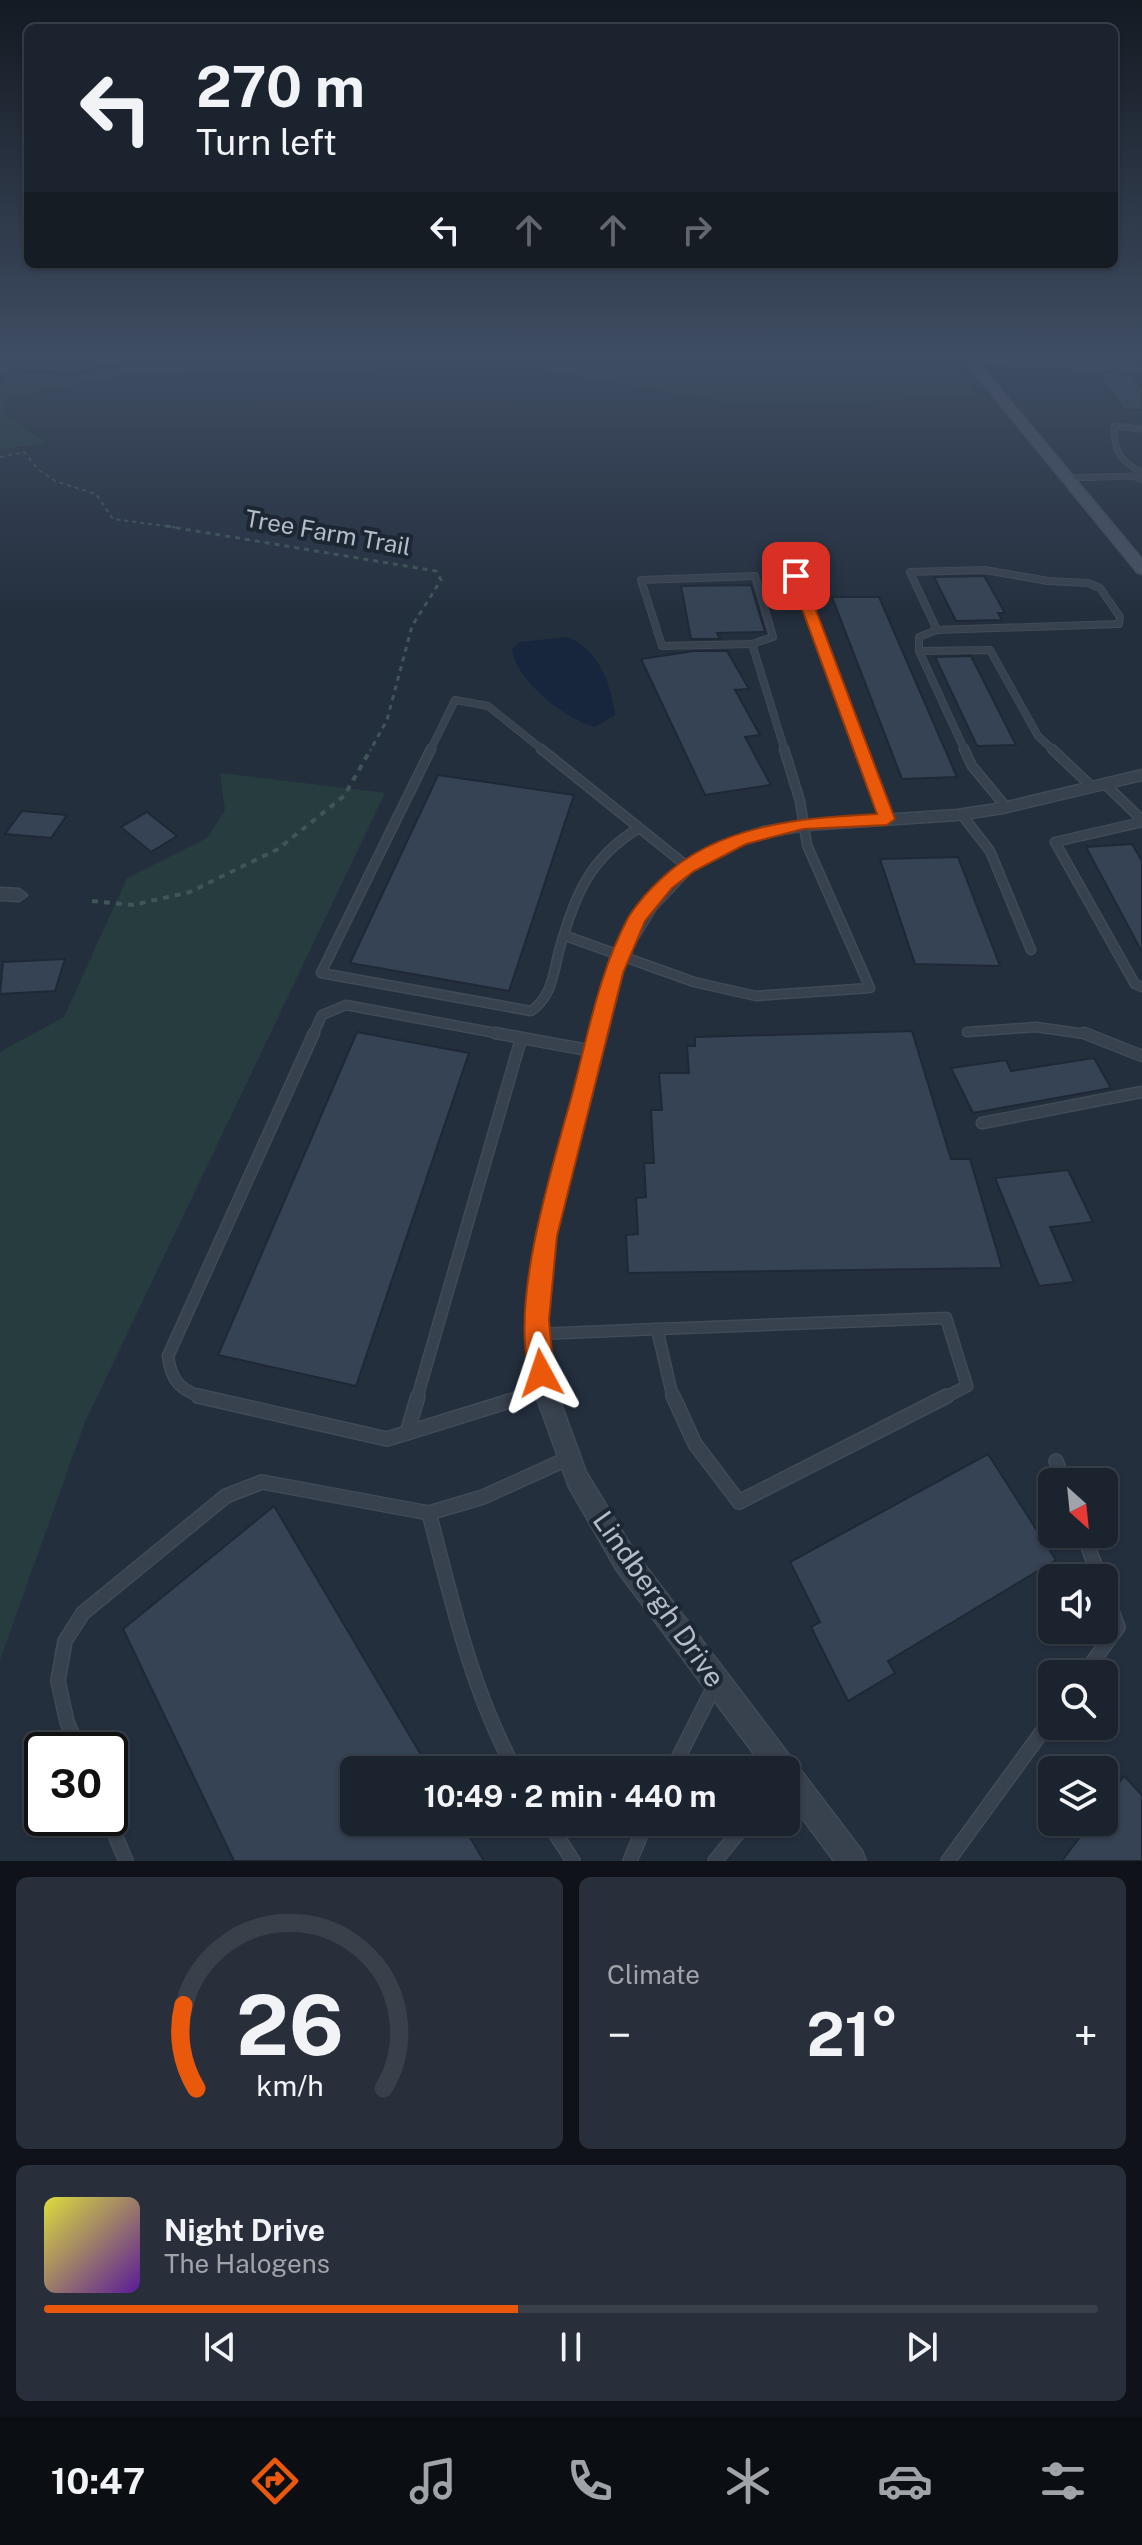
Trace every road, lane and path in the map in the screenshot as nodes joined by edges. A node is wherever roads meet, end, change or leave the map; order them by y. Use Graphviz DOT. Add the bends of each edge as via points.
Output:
graph roads {
  1 [pos="1036,441"];
  2 [pos="1113,441"];
  3 [pos="0,457"];
  4 [pos="1142,476"];
  5 [pos="1066,478"];
  6 [pos="1142,569"];
  7 [pos="796,576"];
  8 [pos="937,630"];
  9 [pos="752,644"];
  10 [pos="919,651"];
  11 [pos="1142,775"];
  12 [pos="1098,785"];
  13 [pos="1006,807"];
  14 [pos="962,815"];
  15 [pos="887,819"];
  16 [pos="1142,821"];
  17 [pos="803,824"];
  18 [pos="639,828"];
  19 [pos="688,867"];
  20 [pos="0,894"];
  21 [pos="19,895"];
  22 [pos="92,901"];
  23 [pos="566,936"];
  24 [pos="1031,950"];
  25 [pos="619,955"];
  26 [pos="1142,987"];
  27 [pos="967,1032"];
  28 [pos="521,1039"];
  29 [pos="593,1051"];
  30 [pos="1142,1056"];
  31 [pos="1142,1092"];
  32 [pos="982,1123"];
  33 [pos="657,1329"];
  34 [pos="538,1334"];
  35 [pos="545,1390"];
  36 [pos="407,1433"];
  37 [pos="569,1457"];
  38 [pos="1056,1461"];
  39 [pos="1059,1468"];
  40 [pos="429,1513"];
  41 [pos="717,1681"];
  42 [pos="71,1732"];
  43 [pos="1038,1737"];
  44 [pos="508,1756"];
  45 [pos="679,1756"];
  46 [pos="772,1756"];
  47 [pos="800,1793"];
  48 [pos="116,1836"];
  49 [pos="557,1836"];
  50 [pos="640,1836"];
  51 [pos="736,1836"];
  52 [pos="126,1861"];
  53 [pos="573,1861"];
  54 [pos="630,1861"];
  55 [pos="715,1861"];
  56 [pos="852,1861"];
  57 [pos="948,1861"];
  1 -- 5 [label="main road"];
  2 -- 4 [label="lane" via="1119,458"];
  3 -- 22 [label="path, Tree Farm Trail" via="24,452 58,485 96,494 113,519 402,564 436,571 441,580 412,626 387,720 344,796 278,849 190,892 133,905"];
  4 -- 5 [label="lane"];
  5 -- 6 [label="main road"];
  7 -- 15 [label="lane"];
  8 -- 8 [label="lane" via="1114,626 1120,617 1100,588 1088,583 985,570 910,572"];
  8 -- 10 [label="lane" via="919,637"];
  9 -- 9 [label="lane" via="662,646 641,580 755,576 773,637"];
  9 -- 17 [label="lane"];
  10 -- 12 [label="lane" via="990,650 1038,736"];
  10 -- 13 [label="lane" via="972,766"];
  11 -- 12 [label="street, Lindbergh Drive"];
  12 -- 13 [label="street, Lindbergh Drive"];
  12 -- 16 [label="lane"];
  13 -- 14 [label="street, Lindbergh Drive"];
  14 -- 15 [label="street, Lindbergh Drive"];
  14 -- 24 [label="lane" via="990,851"];
  15 -- 17 [label="street, Lindbergh Drive"];
  16 -- 26 [label="lane" via="1055,842 1135,984"];
  17 -- 19 [label="street, Lindbergh Drive" via="741,839"];
  17 -- 25 [label="lane" via="807,845 870,988 756,996 694,982"];
  18 -- 19 [label="lane"];
  18 -- 23 [label="lane" via="615,842 592,870"];
  18 -- 23 [label="lane" via="488,706 455,700 321,973 531,1011 545,1001"];
  19 -- 25 [label="street, Lindbergh Drive" via="638,918"];
  20 -- 21 [label="street"];
  23 -- 25 [label="lane"];
  25 -- 29 [label="street, Lindbergh Drive"];
  27 -- 30 [label="lane" via="1044,1025 1085,1031"];
  28 -- 29 [label="lane"];
  28 -- 36 [label="lane"];
  28 -- 36 [label="lane" via="346,1005 322,1015 168,1356 174,1382 194,1395 387,1439"];
  29 -- 34 [label="street, Lindbergh Drive" via="546,1236"];
  31 -- 32 [label="lane"];
  33 -- 33 [label="lane" via="946,1318 967,1386 739,1502 689,1438 660,1362"];
  33 -- 34 [label="lane"];
  34 -- 35 [label="street, Lindbergh Drive"];
  35 -- 36 [label="lane"];
  35 -- 37 [label="street, Lindbergh Drive"];
  37 -- 40 [label="lane" via="489,1495"];
  37 -- 41 [label="street, Lindbergh Drive" via="625,1560"];
  38 -- 39 [label="lane"];
  40 -- 42 [label="lane" via="262,1482 226,1496 83,1613 65,1641 58,1681"];
  40 -- 44 [label="lane" via="470,1661"];
  41 -- 45 [label="lane"];
  41 -- 46 [label="street, Lindbergh Drive"];
  43 -- 57 [label="lane"];
  47 -- 56 [label="street, Lindbergh Drive"];
  48 -- 52 [label="lane"];
  49 -- 53 [label="lane"];
  50 -- 54 [label="lane"];
  51 -- 55 [label="lane"];
}
